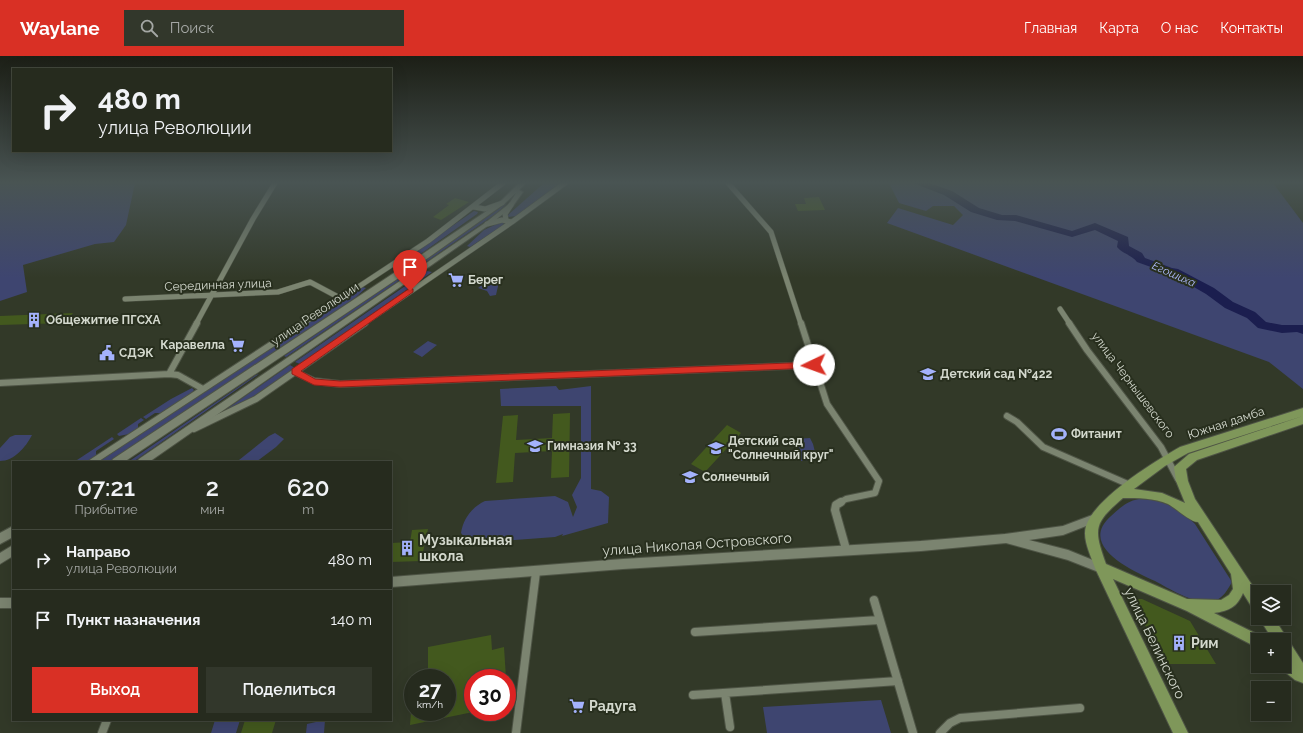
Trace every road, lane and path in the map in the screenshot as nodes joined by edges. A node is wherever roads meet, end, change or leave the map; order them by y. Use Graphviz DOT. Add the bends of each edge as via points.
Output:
graph roads {
  1 [pos="256,215"];
  2 [pos="464,215"];
  3 [pos="481,215"];
  4 [pos="485,215"];
  5 [pos="499,215"];
  6 [pos="505,215"];
  7 [pos="522,215"];
  8 [pos="756,215"];
  9 [pos="506,220"];
  10 [pos="476,221"];
  11 [pos="512,222"];
  12 [pos="487,224"];
  13 [pos="211,296"];
  14 [pos="125,298"];
  15 [pos="340,298"];
  16 [pos="1060,309"];
  17 [pos="814,365"];
  18 [pos="253,371"];
  19 [pos="295,372"];
  20 [pos="169,374"];
  21 [pos="265,377"];
  22 [pos="0,384"];
  23 [pos="203,389"];
  24 [pos="1303,412"];
  25 [pos="1006,416"];
  26 [pos="1303,420"];
  27 [pos="182,435"];
  28 [pos="1193,457"];
  29 [pos="1167,458"];
  30 [pos="94,461"];
  31 [pos="118,461"];
  32 [pos="143,461"];
  33 [pos="1130,485"];
  34 [pos="1121,493"];
  35 [pos="1190,501"];
  36 [pos="1095,518"];
  37 [pos="1208,529"];
  38 [pos="12,531"];
  39 [pos="0,539"];
  40 [pos="1005,539"];
  41 [pos="846,549"];
  42 [pos="12,551"];
  43 [pos="0,559"];
  44 [pos="1101,568"];
  45 [pos="1235,570"];
  46 [pos="536,572"];
  47 [pos="392,582"];
  48 [pos="1251,594"];
  49 [pos="874,600"];
  50 [pos="0,603"];
  51 [pos="12,603"];
  52 [pos="1186,605"];
  53 [pos="879,620"];
  54 [pos="695,632"];
  55 [pos="1251,638"];
  56 [pos="1291,657"];
  57 [pos="1291,668"];
  58 [pos="1303,677"];
  59 [pos="898,681"];
  60 [pos="726,693"];
  61 [pos="692,695"];
  62 [pos="1080,708"];
  63 [pos="107,721"];
  64 [pos="730,727"];
  65 [pos="102,733"];
  66 [pos="516,733"];
  67 [pos="913,733"];
  68 [pos="940,733"];
  69 [pos="1181,733"];
  1 -- 13 [label="street"];
  2 -- 15 [label="street"];
  3 -- 10 [label="street"];
  4 -- 10 [label="main road, улица Революции"];
  5 -- 12 [label="main road, улица Революции"];
  6 -- 9 [label="street"];
  7 -- 11 [label="street"];
  8 -- 17 [label="street" via="771,232"];
  9 -- 11 [label="street"];
  9 -- 12 [label="street"];
  10 -- 18 [label="main road, улица Революции"];
  11 -- 19 [label="street"];
  12 -- 21 [label="main road, улица Революции"];
  13 -- 14 [label="street, Серединная улица"];
  13 -- 15 [label="street, Серединная улица" via="278,292 310,282"];
  13 -- 20 [label="street"];
  15 -- 23 [label="street"];
  16 -- 29 [label="street, улица Чернышевского"];
  17 -- 19 [label="street" via="340,384 314,382"];
  17 -- 41 [label="street" via="827,404 879,481 875,493 846,498 836,505 835,510"];
  18 -- 21 [label="main road" via="266,371"];
  18 -- 31 [label="main road, улица Революции"];
  19 -- 27 [label="street" via="256,399"];
  20 -- 22 [label="street"];
  20 -- 23 [label="street" via="178,375"];
  21 -- 27 [label="main road, улица Революции"];
  23 -- 30 [label="street"];
  24 -- 29 [label="main road, Южная дамба" via="1184,450"];
  25 -- 33 [label="street" via="1015,419 1026,434 1043,447"];
  26 -- 28 [label="main road, Южная дамба"];
  27 -- 32 [label="main road, улица Революции"];
  28 -- 35 [label="main road, улица Чернышевского" via="1180,467 1182,481"];
  29 -- 33 [label="main road, Южная дамба"];
  29 -- 35 [label="street, улица Чернышевского"];
  33 -- 34 [label="main road, Южная дамба"];
  34 -- 36 [label="main road, Южная дамба"];
  34 -- 37 [label="main road" via="1147,493 1168,498 1189,511"];
  35 -- 37 [label="main road, улица Чернышевского"];
  36 -- 40 [label="main road, улица Николая Островского" via="1063,530"];
  36 -- 44 [label="main road, улица Белинского" via="1092,539"];
  37 -- 45 [label="main road, улица Чернышевского"];
  38 -- 39 [label="main road"];
  40 -- 41 [label="main road, улица Николая Островского"];
  40 -- 44 [label="main road, улица Николая Островского" via="1048,548 1083,559"];
  41 -- 46 [label="main road, улица Николая Островского"];
  42 -- 43 [label="main road"];
  44 -- 52 [label="main road"];
  44 -- 69 [label="main road, улица Белинского"];
  45 -- 48 [label="main road, улица Чернышевского"];
  45 -- 52 [label="main road" via="1239,589 1234,599 1223,606"];
  46 -- 47 [label="main road, улица Николая Островского"];
  46 -- 66 [label="street"];
  49 -- 53 [label="street"];
  50 -- 51 [label="main road"];
  52 -- 55 [label="main road"];
  53 -- 54 [label="street"];
  53 -- 59 [label="street"];
  56 -- 58 [label="main road"];
  57 -- 58 [label="main road"];
  59 -- 60 [label="street"];
  59 -- 67 [label="street"];
  60 -- 61 [label="street"];
  60 -- 64 [label="street"];
  62 -- 68 [label="street" via="960,718 950,722"];
  63 -- 65 [label="street"];
}
